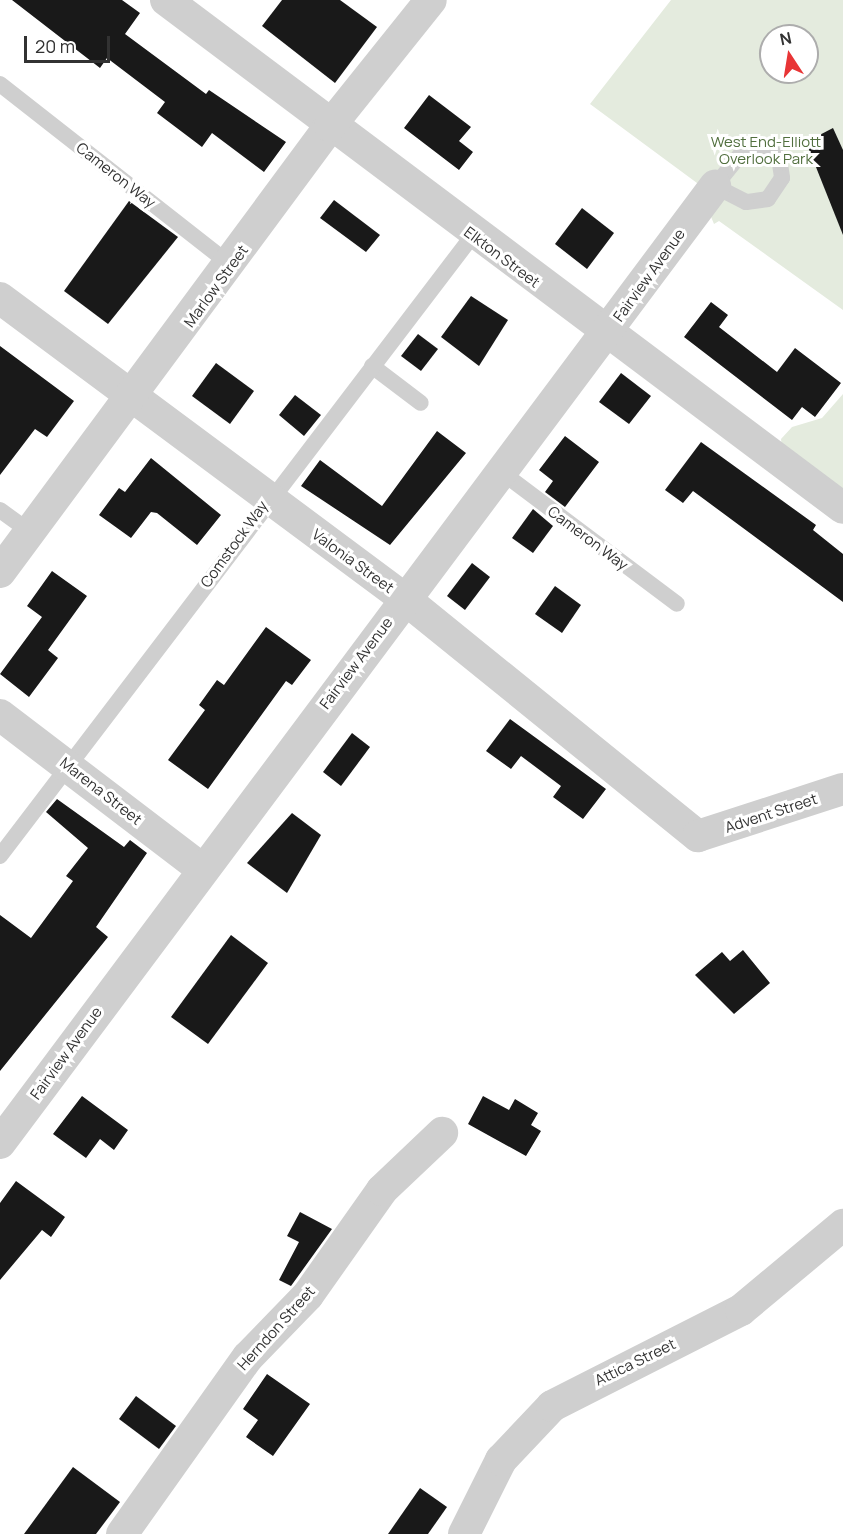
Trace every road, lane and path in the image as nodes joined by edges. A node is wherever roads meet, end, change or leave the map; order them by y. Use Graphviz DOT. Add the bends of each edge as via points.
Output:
graph roads {
  1 [pos="166,0"];
  2 [pos="430,0"];
  3 [pos="0,84"];
  4 [pos="330,126"];
  5 [pos="715,186"];
  6 [pos="472,235"];
  7 [pos="232,266"];
  8 [pos="0,298"];
  9 [pos="606,333"];
  10 [pos="372,366"];
  11 [pos="134,397"];
  12 [pos="421,403"];
  13 [pos="500,471"];
  14 [pos="267,498"];
  15 [pos="843,507"];
  16 [pos="0,510"];
  17 [pos="30,532"];
  18 [pos="0,572"];
  19 [pos="405,599"];
  20 [pos="676,604"];
  21 [pos="0,715"];
  22 [pos="68,766"];
  23 [pos="843,789"];
  24 [pos="698,836"];
  25 [pos="0,856"];
  26 [pos="202,869"];
  27 [pos="442,1133"];
  28 [pos="1,1140"];
  29 [pos="843,1225"];
  30 [pos="122,1534"];
  31 [pos="464,1534"];
  1 -- 4 [label="street, Elkton Street"];
  2 -- 4 [label="street, Marlow Street"];
  3 -- 7 [label="lane, Cameron Way"];
  4 -- 6 [label="street, Elkton Street"];
  4 -- 7 [label="street, Marlow Street"];
  5 -- 9 [label="street, Fairview Avenue"];
  6 -- 9 [label="street, Elkton Street"];
  6 -- 10 [label="lane, Comstock Way"];
  7 -- 11 [label="street, Marlow Street"];
  8 -- 11 [label="street, Valonia Street"];
  9 -- 13 [label="street, Fairview Avenue"];
  9 -- 15 [label="street, Elkton Street"];
  10 -- 12 [label="lane"];
  10 -- 14 [label="lane, Comstock Way"];
  11 -- 14 [label="street, Valonia Street"];
  11 -- 17 [label="street, Marlow Street"];
  13 -- 19 [label="street, Fairview Avenue"];
  13 -- 20 [label="lane, Cameron Way"];
  14 -- 19 [label="street, Valonia Street"];
  14 -- 22 [label="lane, Comstock Way"];
  16 -- 17 [label="lane"];
  17 -- 18 [label="street, Marlow Street"];
  19 -- 24 [label="street, Valonia Street"];
  19 -- 26 [label="street, Fairview Avenue"];
  21 -- 22 [label="street, Marena Street"];
  22 -- 25 [label="lane, Comstock Way"];
  22 -- 26 [label="street, Marena Street"];
  23 -- 24 [label="street, Advent Street"];
  26 -- 28 [label="street, Fairview Avenue"];
  27 -- 30 [label="street, Herndon Street" via="382,1190 308,1295 248,1357"];
  29 -- 31 [label="street, Attica Street" via="741,1310 552,1406 501,1460"];
}
